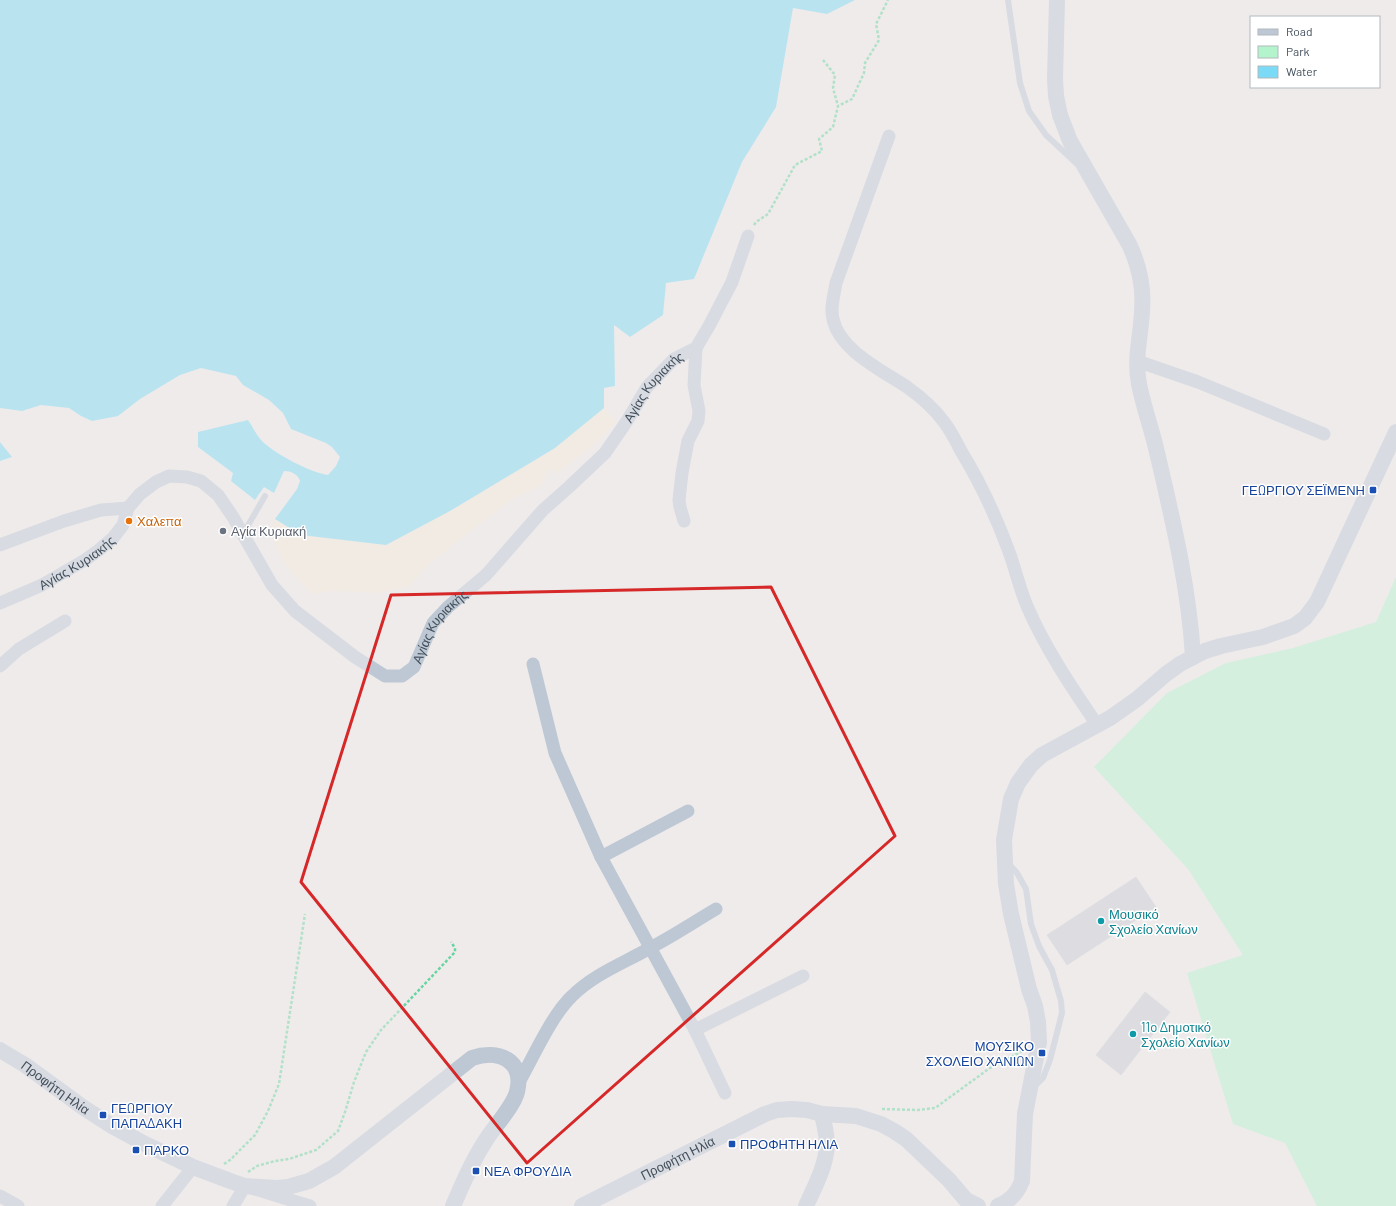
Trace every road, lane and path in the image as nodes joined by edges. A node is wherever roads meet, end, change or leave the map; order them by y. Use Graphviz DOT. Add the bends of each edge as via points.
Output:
graph roads {
  1 [pos="888,0"];
  2 [pos="1008,0"];
  3 [pos="1057,0"];
  4 [pos="823,60"];
  5 [pos="838,106"];
  6 [pos="889,136"];
  7 [pos="1093,179"];
  8 [pos="748,236"];
  9 [pos="696,348"];
  10 [pos="1137,361"];
  11 [pos="1396,432"];
  12 [pos="1324,434"];
  13 [pos="265,496"];
  14 [pos="128,508"];
  15 [pos="684,521"];
  16 [pos="243,534"];
  17 [pos="0,545"];
  18 [pos="0,603"];
  19 [pos="65,620"];
  20 [pos="1193,657"];
  21 [pos="532,664"];
  22 [pos="0,666"];
  23 [pos="1098,726"];
  24 [pos="688,811"];
  25 [pos="601,857"];
  26 [pos="1004,859"];
  27 [pos="716,909"];
  28 [pos="306,914"];
  29 [pos="451,942"];
  30 [pos="651,948"];
  31 [pos="802,976"];
  32 [pos="695,1030"];
  33 [pos="1039,1042"];
  34 [pos="0,1050"];
  35 [pos="518,1084"];
  36 [pos="1030,1092"];
  37 [pos="725,1093"];
  38 [pos="876,1109"];
  39 [pos="822,1114"];
  40 [pos="193,1167"];
  41 [pos="210,1174"];
  42 [pos="239,1184"];
  43 [pos="0,1196"];
  44 [pos="972,1204"];
  45 [pos="18,1206"];
  46 [pos="162,1206"];
  47 [pos="233,1206"];
  48 [pos="310,1206"];
  49 [pos="453,1206"];
  50 [pos="582,1206"];
  51 [pos="806,1206"];
  52 [pos="998,1206"];
  1 -- 5 [label="path" via="876,24 879,40 865,63 864,73 852,99"];
  2 -- 7 [label="lane" via="1020,83 1029,111 1046,135"];
  3 -- 7 [label="street" via="1056,96 1070,141"];
  4 -- 5 [label="path" via="835,76 833,88"];
  5 -- 8 [label="path" via="833,127 819,139 822,151 795,165 768,214 756,222"];
  6 -- 23 [label="street" via="836,283 831,306 833,320 837,331 846,342 880,371 924,400 952,433 990,503 1036,626"];
  7 -- 10 [label="street" via="1129,244 1139,269 1142,304"];
  8 -- 9 [label="street, Αγίας Κυριακής" via="732,282"];
  9 -- 15 [label="street" via="694,385 699,411 698,421 688,441 682,473 679,500"];
  9 -- 16 [label="street, Αγίας Κυριακής" via="674,359 647,387 605,453 543,510 486,575 433,623 414,667 402,676 385,676 294,611 272,585"];
  10 -- 12 [label="street" via="1198,382"];
  10 -- 20 [label="street" via="1139,384 1156,447 1181,563"];
  11 -- 20 [label="street" via="1317,602 1305,618 1283,631 1221,646"];
  13 -- 16 [label="lane"];
  14 -- 16 [label="street, Αγίας Κυριακής" via="140,494 156,482 169,476 187,477 201,481 218,495"];
  14 -- 17 [label="street" via="101,510"];
  14 -- 18 [label="street, Αγίας Κυριακής" via="122,525 113,538 99,550 42,585"];
  19 -- 22 [label="street" via="19,649"];
  20 -- 23 [label="street" via="1166,674 1137,699"];
  21 -- 25 [label="street" via="555,753"];
  23 -- 26 [label="street" via="1042,755 1023,774 1011,799 1004,840"];
  24 -- 25 [label="street"];
  25 -- 30 [label="street"];
  26 -- 33 [label="street" via="1008,898 1035,1006"];
  26 -- 36 [label="lane" via="1017,873 1026,889 1031,924 1052,970 1061,1001 1062,1013 1050,1060 1043,1078"];
  27 -- 30 [label="street"];
  28 -- 41 [label="path" via="279,1084 255,1135 230,1160"];
  29 -- 42 [label="path" via="456,948 455,952 381,1030 366,1052 338,1131 316,1150 257,1166"];
  30 -- 32 [label="street"];
  30 -- 35 [label="street" via="594,978 571,996 560,1010"];
  31 -- 32 [label="street"];
  32 -- 37 [label="street"];
  33 -- 36 [label="street"];
  33 -- 38 [label="path" via="990,1068 935,1108"];
  34 -- 40 [label="street, Προφήτη Ηλία" via="112,1126"];
  35 -- 42 [label="street" via="514,1065 504,1058 486,1054 472,1058 320,1176 288,1187"];
  35 -- 49 [label="street" via="515,1097 474,1158"];
  36 -- 52 [label="street" via="1025,1114 1022,1181 1012,1198"];
  39 -- 44 [label="street, Προφήτη Ηλία" via="856,1116 894,1131 906,1139"];
  39 -- 50 [label="street, Προφήτη Ηλία" via="791,1109 765,1114"];
  39 -- 51 [label="street" via="827,1145 824,1161"];
  40 -- 41 [label="street, Προφήτη Ηλία"];
  40 -- 46 [label="street"];
  41 -- 42 [label="street, Προφήτη Ηλία"];
  42 -- 47 [label="street"];
  42 -- 48 [label="street, Προφήτη Ηλία"];
  43 -- 45 [label="street"];
}
